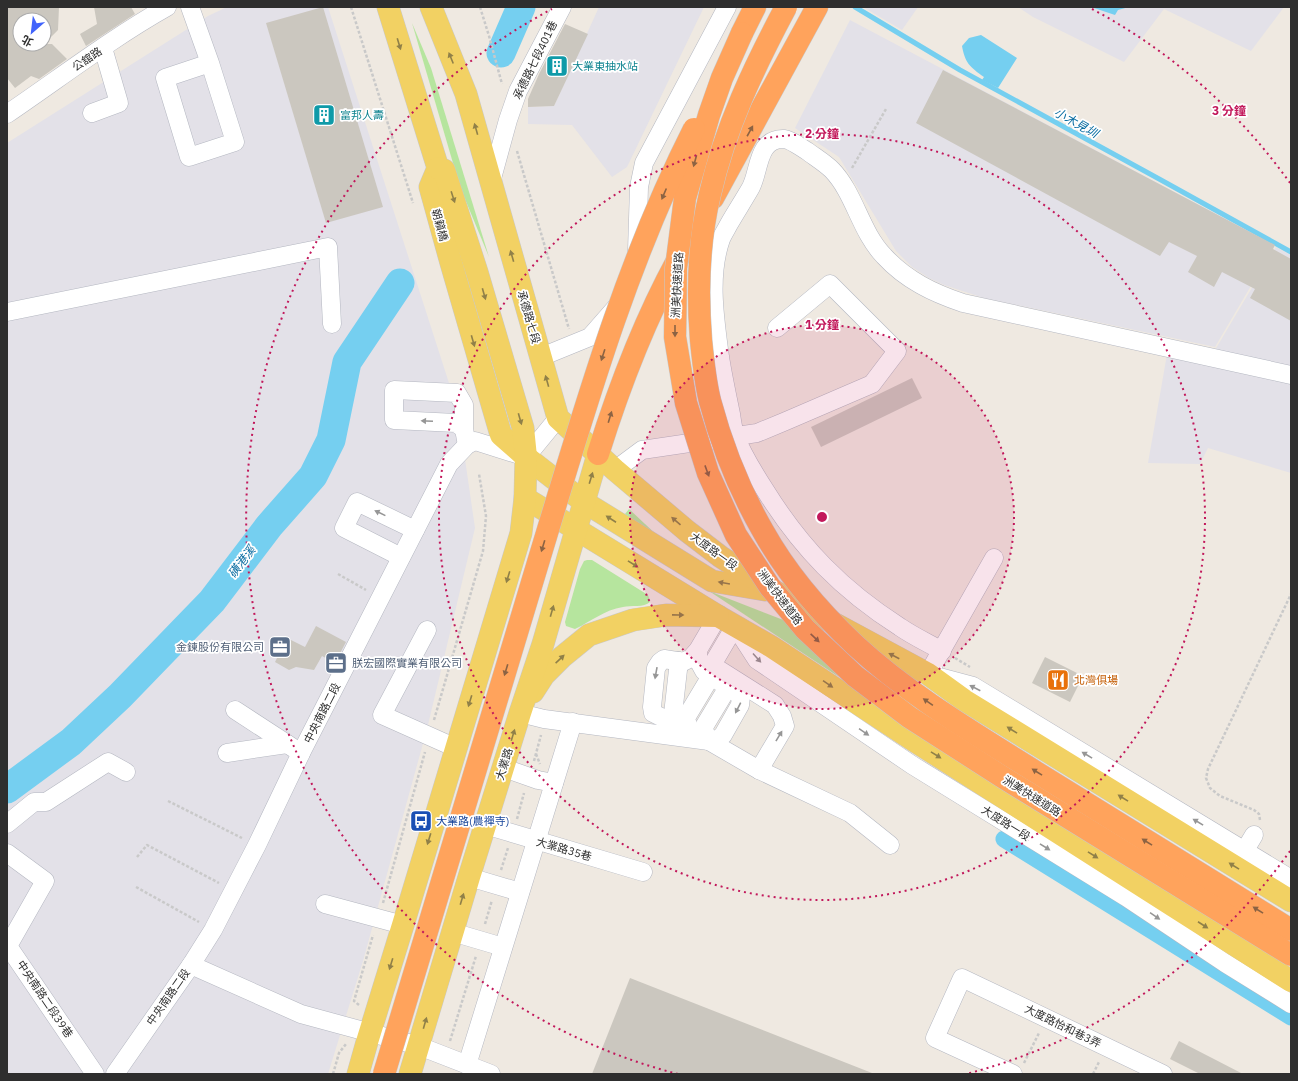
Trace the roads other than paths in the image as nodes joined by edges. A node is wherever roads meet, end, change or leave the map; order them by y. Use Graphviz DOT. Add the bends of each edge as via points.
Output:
graph roads {
  1 [pos="168,7"];
  2 [pos="190,7"];
  3 [pos="388,7"];
  4 [pos="431,7"];
  5 [pos="562,7"];
  6 [pos="727,7"];
  7 [pos="755,7"];
  8 [pos="786,7"];
  9 [pos="817,7"];
  10 [pos="742,33"];
  11 [pos="103,48"];
  12 [pos="210,63"];
  13 [pos="92,113"];
  14 [pos="7,114"];
  15 [pos="438,168"];
  16 [pos="488,173"];
  17 [pos="7,312"];
  18 [pos="332,324"];
  19 [pos="777,328"];
  20 [pos="541,357"];
  21 [pos="1291,375"];
  22 [pos="558,418"];
  23 [pos="736,435"];
  24 [pos="598,454"];
  25 [pos="526,457"];
  26 [pos="615,470"];
  27 [pos="525,498"];
  28 [pos="584,502"];
  29 [pos="576,529"];
  30 [pos="415,530"];
  31 [pos="400,557"];
  32 [pos="994,558"];
  33 [pos="776,592"];
  34 [pos="726,621"];
  35 [pos="427,630"];
  36 [pos="698,650"];
  37 [pos="942,651"];
  38 [pos="928,674"];
  39 [pos="711,676"];
  40 [pos="235,710"];
  41 [pos="520,713"];
  42 [pos="573,722"];
  43 [pos="691,732"];
  44 [pos="709,741"];
  45 [pos="294,748"];
  46 [pos="456,748"];
  47 [pos="226,753"];
  48 [pos="504,768"];
  49 [pos="759,770"];
  50 [pos="126,772"];
  51 [pos="554,783"];
  52 [pos="7,824"];
  53 [pos="485,825"];
  54 [pos="1254,835"];
  55 [pos="536,840"];
  56 [pos="890,845"];
  57 [pos="1245,850"];
  58 [pos="7,853"];
  59 [pos="643,872"];
  60 [pos="469,877"];
  61 [pos="1291,879"];
  62 [pos="520,892"];
  63 [pos="1291,901"];
  64 [pos="325,904"];
  65 [pos="403,926"];
  66 [pos="1291,930"];
  67 [pos="452,932"];
  68 [pos="503,947"];
  69 [pos="1291,955"];
  70 [pos="191,965"];
  71 [pos="1291,981"];
  72 [pos="1291,1004"];
  73 [pos="370,1032"];
  74 [pos="419,1046"];
  75 [pos="467,1065"];
  76 [pos="1017,1070"];
  77 [pos="96,1074"];
  78 [pos="115,1074"];
  79 [pos="358,1074"];
  80 [pos="384,1074"];
  81 [pos="410,1074"];
  82 [pos="491,1074"];
  83 [pos="1163,1074"];
  1 -- 11 [label="street, 公舘路"];
  2 -- 12 [label="street"];
  3 -- 15 [label="main road, one-way"];
  16 -- 4 [label="main road, one-way" via="466,94"];
  5 -- 16 [label="street, 承德路七段401巷" via="518,91"];
  6 -- 20 [label="street" via="644,163 638,188 637,273 621,302 590,337"];
  7 -- 10 [label="highway, 洲美快速道路"];
  66 -- 8 [label="highway, 洲美快速道路, one-way, bridge" via="960,724 900,682 857,647 823,613 791,574 764,533 739,485 710,398 698,302 700,248 710,195 738,104"];
  24 -- 9 [label="highway, one-way" via="611,411 646,324 671,273"];
  10 -- 69 [label="highway, 洲美快速道路, one-way, bridge" via="709,115 685,198 676,268 675,337 686,404 708,473 736,535 770,587 805,629 855,676 909,717"];
  10 -- 80 [label="highway, one-way, bridge" via="678,159 619,308 579,428"];
  11 -- 13 [label="street" via="119,103"];
  11 -- 14 [label="street, 公舘路"];
  12 -- 12 [label="street" via="235,142 189,157 165,78"];
  15 -- 25 [label="main road, 朝籟橋, one-way" via="444,170 477,272 523,428"];
  15 -- 25 [label="main road, 朝籟橋, one-way" via="430,187 501,435"];
  20 -- 16 [label="main road, 承德路七段, one-way"];
  17 -- 18 [label="street" via="328,247"];
  19 -- 23 [label="street" via="830,284 897,351 872,384 758,433"];
  22 -- 20 [label="main road, 承德路七段, one-way"];
  21 -- 23 [label="street" via="963,303 923,287 883,256 869,237 843,184 831,169 796,144 786,139 776,140 768,144 762,152 754,183 721,238 714,272 716,324 724,383"];
  22 -- 24 [label="main road"];
  22 -- 25 [label="street"];
  23 -- 26 [label="street" via="642,450"];
  23 -- 37 [label="street" via="753,472 776,507 794,533 824,567 860,599 889,620"];
  24 -- 26 [label="main road, 大度路一段"];
  28 -- 24 [label="main road, 大業路, one-way"];
  25 -- 27 [label="main road"];
  25 -- 28 [label="main road"];
  25 -- 30 [label="street, 中央南路二段" via="465,437"];
  33 -- 26 [label="main road, 大度路一段, one-way" via="720,557"];
  27 -- 29 [label="main road"];
  27 -- 46 [label="main road, one-way" via="521,533"];
  28 -- 29 [label="main road, 大業路"];
  33 -- 28 [label="main road, one-way" via="712,580"];
  29 -- 34 [label="main road, 大度路一段, one-way"];
  41 -- 29 [label="main road, 大業路, one-way"];
  30 -- 31 [label="street, 中央南路二段"];
  30 -- 31 [label="street, one-way" via="357,502 344,528"];
  31 -- 45 [label="street, 中央南路二段" via="380,598"];
  32 -- 37 [label="street"];
  38 -- 33 [label="main road, 大度路一段, one-way"];
  34 -- 36 [label="street"];
  41 -- 34 [label="main road, one-way" via="544,675 589,635 633,620 666,615"];
  49 -- 34 [label="street, one-way" via="785,726 775,705 715,667 714,660"];
  34 -- 71 [label="main road, 大度路一段, one-way" via="772,646"];
  34 -- 72 [label="street, 大度路一段, one-way" via="757,660 912,765 1126,897"];
  35 -- 46 [label="street" via="382,715"];
  36 -- 39 [label="street" via="698,660 704,671"];
  36 -- 43 [label="street, one-way" via="683,662 664,659 660,662 656,668 652,707 653,713"];
  37 -- 38 [label="street"];
  57 -- 38 [label="street, 大度路一段, one-way" via="973,686"];
  63 -- 38 [label="main road, 大度路一段, one-way" via="964,700"];
  39 -- 43 [label="street" via="687,716"];
  39 -- 44 [label="street, one-way" via="741,696 740,705 723,736"];
  40 -- 45 [label="street"];
  41 -- 42 [label="street"];
  48 -- 41 [label="main road, 大業路, one-way"];
  42 -- 44 [label="street"];
  42 -- 51 [label="street"];
  43 -- 44 [label="street"];
  44 -- 49 [label="street"];
  45 -- 47 [label="street"];
  45 -- 70 [label="street, 中央南路二段" via="257,845 213,930"];
  46 -- 65 [label="main road, one-way"];
  48 -- 51 [label="street"];
  48 -- 53 [label="main road, 大業路"];
  49 -- 56 [label="street" via="850,813"];
  50 -- 52 [label="street" via="108,762 46,802 34,802"];
  51 -- 55 [label="street"];
  53 -- 55 [label="street, 大業路35巷"];
  53 -- 60 [label="main road, 大業路"];
  54 -- 57 [label="street"];
  55 -- 59 [label="street, 大業路35巷"];
  55 -- 62 [label="street"];
  57 -- 61 [label="street, 大度路一段"];
  58 -- 77 [label="street, 中央南路二段39巷" via="45,882 8,946"];
  60 -- 62 [label="street"];
  67 -- 60 [label="main road, 大業路, one-way"];
  62 -- 68 [label="street"];
  64 -- 65 [label="street"];
  65 -- 73 [label="main road, one-way"];
  67 -- 68 [label="street"];
  74 -- 67 [label="main road, 大業路, one-way"];
  68 -- 75 [label="street"];
  70 -- 73 [label="street" via="301,1014"];
  70 -- 78 [label="street, 中央南路二段"];
  73 -- 74 [label="street"];
  73 -- 79 [label="main road"];
  74 -- 75 [label="street"];
  74 -- 81 [label="main road, 大業路"];
  75 -- 82 [label="street"];
  76 -- 83 [label="street, 大度路怡和巷3弄" via="935,1038 962,978"];
}
